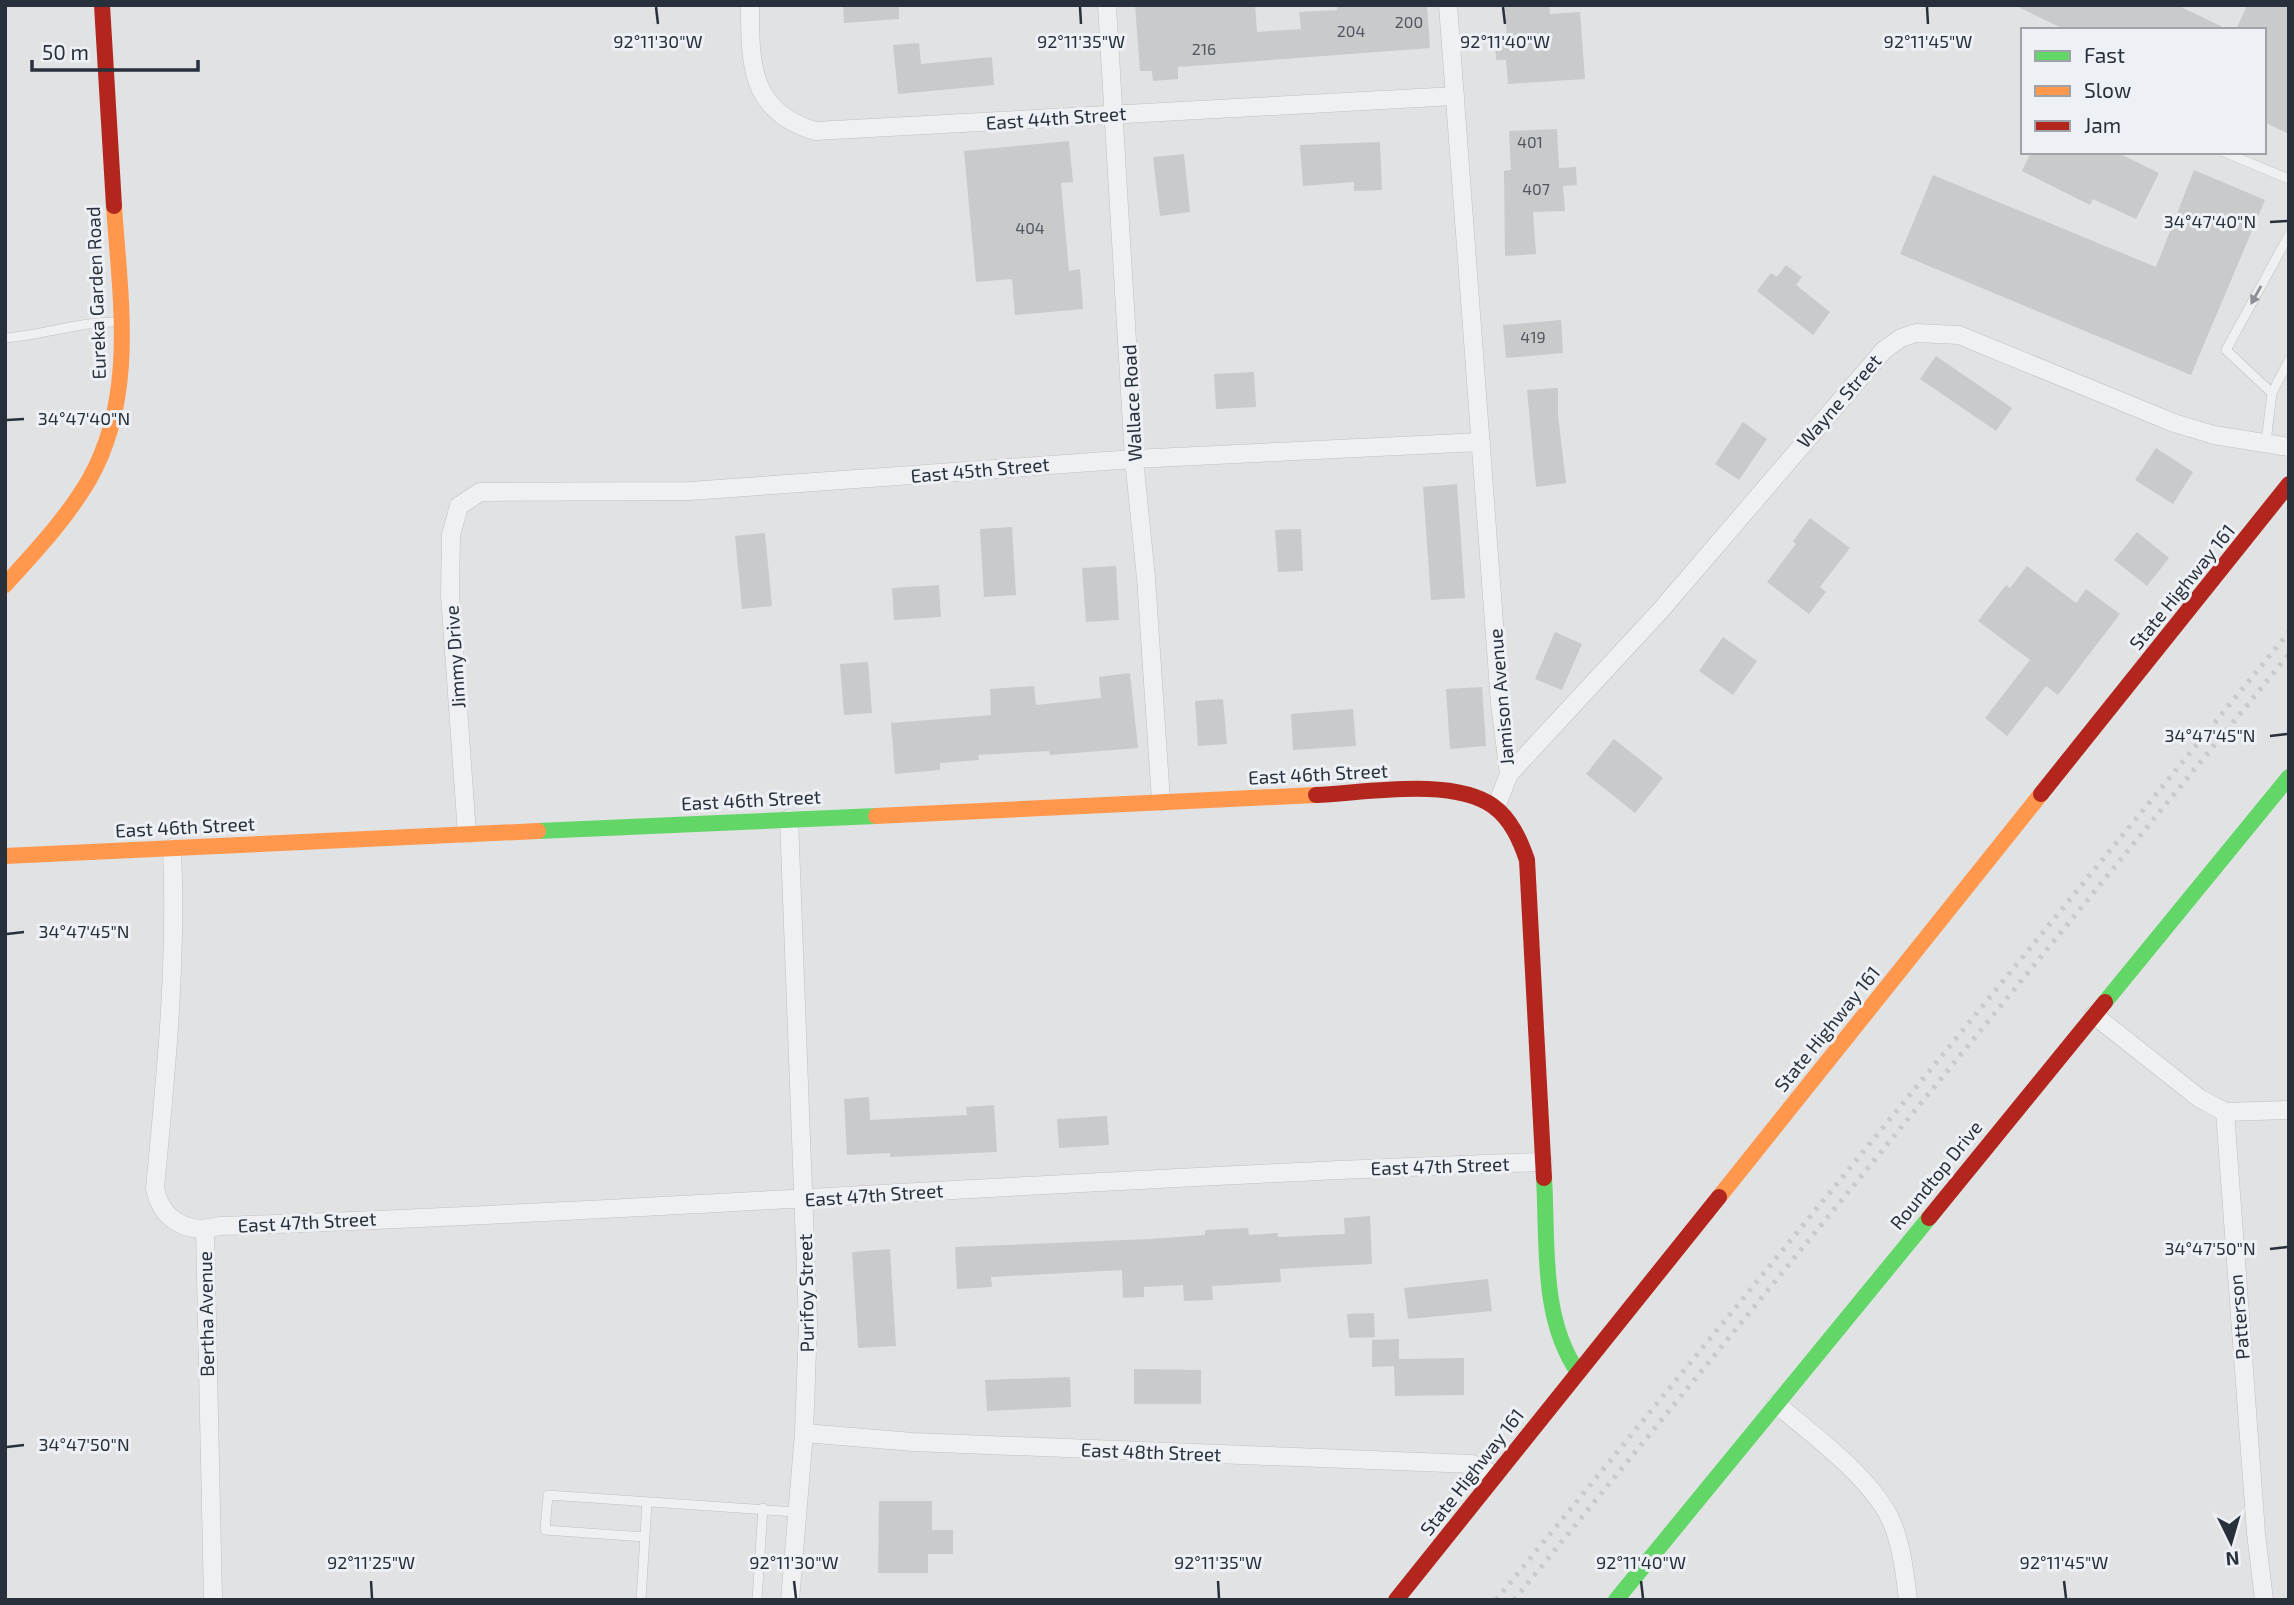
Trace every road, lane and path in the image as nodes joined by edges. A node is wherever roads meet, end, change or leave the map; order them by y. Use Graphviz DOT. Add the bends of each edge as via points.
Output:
graph roads {
  1 [pos="102,5"];
  2 [pos="750,5"];
  3 [pos="1107,5"];
  4 [pos="1448,5"];
  5 [pos="1455,96"];
  6 [pos="1114,113"];
  7 [pos="2229,154"];
  8 [pos="2289,179"];
  9 [pos="2289,235"];
  10 [pos="121,322"];
  11 [pos="5,338"];
  12 [pos="2289,360"];
  13 [pos="2272,393"];
  14 [pos="1481,442"];
  15 [pos="2266,442"];
  16 [pos="2289,447"];
  17 [pos="1134,458"];
  18 [pos="2289,484"];
  19 [pos="480,492"];
  20 [pos="5,585"];
  21 [pos="1509,774"];
  22 [pos="2289,777"];
  23 [pos="1160,802"];
  24 [pos="1496,807"];
  25 [pos="789,819"];
  26 [pos="467,834"];
  27 [pos="172,848"];
  28 [pos="5,856"];
  29 [pos="2094,1015"];
  30 [pos="2289,1110"];
  31 [pos="2225,1112"];
  32 [pos="1543,1162"];
  33 [pos="804,1200"];
  34 [pos="205,1230"];
  35 [pos="1577,1372"];
  36 [pos="1776,1404"];
  37 [pos="804,1433"];
  38 [pos="1495,1475"];
  39 [pos="647,1503"];
  40 [pos="763,1508"];
  41 [pos="796,1512"];
  42 [pos="645,1537"];
  43 [pos="213,1600"];
  44 [pos="641,1600"];
  45 [pos="757,1600"];
  46 [pos="790,1600"];
  47 [pos="1396,1600"];
  48 [pos="1616,1600"];
  49 [pos="1908,1600"];
  50 [pos="2264,1600"];
  1 -- 10 [label="street, Eureka Garden Road"];
  2 -- 6 [label="street, East 44th Street" via="755,79 764,98 795,125 815,131"];
  3 -- 6 [label="street, Wallace Road"];
  4 -- 5 [label="street, Jamison Avenue"];
  5 -- 6 [label="street, East 44th Street"];
  5 -- 14 [label="street, Jamison Avenue"];
  6 -- 17 [label="street, Wallace Road"];
  7 -- 8 [label="lane"];
  9 -- 13 [label="lane, one-way" via="2226,351"];
  10 -- 11 [label="lane" via="81,323"];
  10 -- 20 [label="street, Eureka Garden Road" via="121,388 98,466 62,524"];
  12 -- 13 [label="lane"];
  13 -- 15 [label="lane"];
  14 -- 17 [label="street, East 45th Street"];
  14 -- 21 [label="street, Jamison Avenue"];
  15 -- 16 [label="street, Wayne Street"];
  15 -- 21 [label="street, Wayne Street" via="2214,435 2174,423 1959,335 1916,332 1901,338 1884,351 1660,611"];
  17 -- 19 [label="street, East 45th Street" via="690,491"];
  17 -- 23 [label="street, Wallace Road"];
  18 -- 35 [label="street, State Highway 161"];
  19 -- 26 [label="street, Jimmy Drive" via="459,506 451,535 450,595"];
  21 -- 24 [label="street, Jamison Avenue"];
  22 -- 29 [label="street, Roundtop Drive"];
  23 -- 24 [label="street, East 46th Street" via="1454,790"];
  23 -- 25 [label="street, East 46th Street"];
  24 -- 32 [label="street" via="1511,822 1527,860"];
  25 -- 26 [label="street, East 46th Street"];
  25 -- 33 [label="street, Purifoy Street"];
  26 -- 27 [label="street, East 46th Street"];
  27 -- 28 [label="street, East 46th Street"];
  27 -- 34 [label="street, Bertha Avenue" via="173,994 155,1188 167,1217"];
  29 -- 31 [label="street" via="2199,1098"];
  29 -- 36 [label="street, Roundtop Drive"];
  30 -- 31 [label="street"];
  31 -- 50 [label="street, Patterson"];
  32 -- 33 [label="street, East 47th Street" via="1152,1178"];
  32 -- 35 [label="street" via="1550,1304 1564,1352"];
  33 -- 34 [label="street, East 47th Street"];
  33 -- 37 [label="street, Purifoy Street" via="808,1323"];
  34 -- 43 [label="street, Bertha Avenue"];
  35 -- 38 [label="street, State Highway 161"];
  36 -- 48 [label="street, Roundtop Drive"];
  36 -- 49 [label="street" via="1877,1499 1892,1523 1904,1562"];
  37 -- 38 [label="street, East 48th Street" via="914,1442 1472,1464"];
  37 -- 41 [label="street, Purifoy Street"];
  38 -- 47 [label="street, State Highway 161"];
  39 -- 40 [label="lane"];
  39 -- 42 [label="lane"];
  39 -- 42 [label="lane" via="548,1495 545,1530"];
  40 -- 41 [label="lane"];
  40 -- 45 [label="lane"];
  41 -- 46 [label="street, Purifoy Street"];
  42 -- 44 [label="lane"];
}
